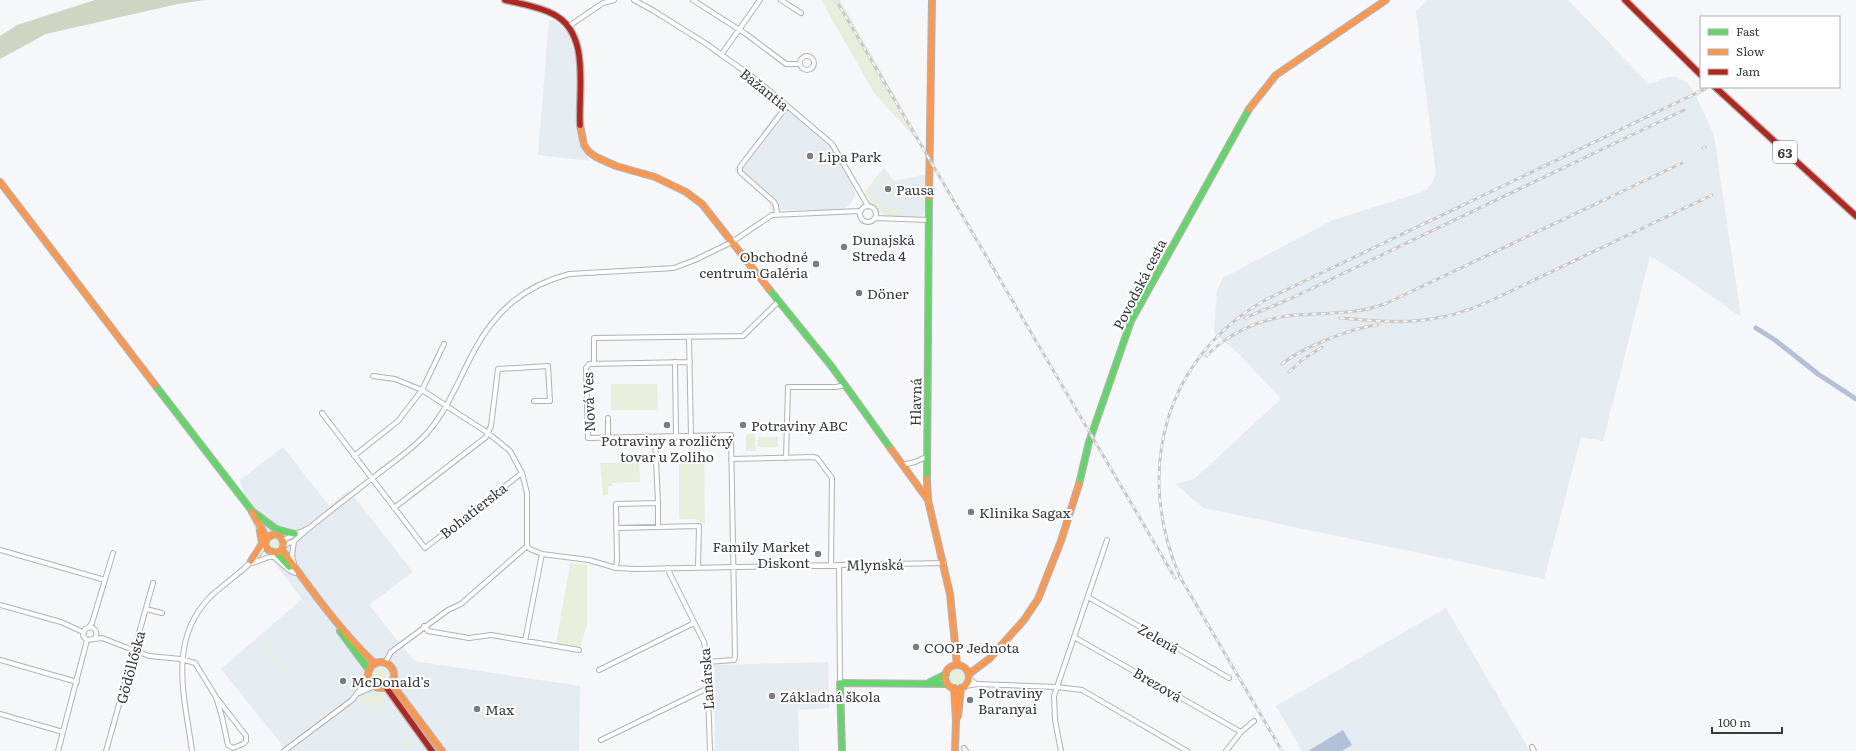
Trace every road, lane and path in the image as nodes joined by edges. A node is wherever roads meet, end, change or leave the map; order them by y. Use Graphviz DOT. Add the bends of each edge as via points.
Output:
graph roads {
  1 [pos="505,0"];
  2 [pos="614,0"];
  3 [pos="634,0"];
  4 [pos="693,0"];
  5 [pos="760,0"];
  6 [pos="781,0"];
  7 [pos="932,0"];
  8 [pos="1386,0"];
  9 [pos="1625,0"];
  10 [pos="801,14"];
  11 [pos="569,26"];
  12 [pos="739,30"];
  13 [pos="721,55"];
  14 [pos="800,64"];
  15 [pos="1700,74"];
  16 [pos="1716,88"];
  17 [pos="787,106"];
  18 [pos="0,182"];
  19 [pos="868,206"];
  20 [pos="860,211"];
  21 [pos="777,214"];
  22 [pos="1856,216"];
  23 [pos="875,218"];
  24 [pos="929,220"];
  25 [pos="732,242"];
  26 [pos="779,301"];
  27 [pos="689,338"];
  28 [pos="444,344"];
  29 [pos="675,362"];
  30 [pos="690,362"];
  31 [pos="594,363"];
  32 [pos="373,376"];
  33 [pos="845,385"];
  34 [pos="422,390"];
  35 [pos="534,402"];
  36 [pos="447,406"];
  37 [pos="322,413"];
  38 [pos="608,418"];
  39 [pos="488,433"];
  40 [pos="676,436"];
  41 [pos="691,436"];
  42 [pos="608,437"];
  43 [pos="655,437"];
  44 [pos="354,456"];
  45 [pos="926,456"];
  46 [pos="786,458"];
  47 [pos="731,459"];
  48 [pos="902,465"];
  49 [pos="522,473"];
  50 [pos="371,479"];
  51 [pos="928,500"];
  52 [pos="658,503"];
  53 [pos="394,508"];
  54 [pos="252,511"];
  55 [pos="658,527"];
  56 [pos="616,528"];
  57 [pos="274,534"];
  58 [pos="267,538"];
  59 [pos="294,538"];
  60 [pos="1107,540"];
  61 [pos="265,545"];
  62 [pos="283,545"];
  63 [pos="527,546"];
  64 [pos="0,550"];
  65 [pos="113,553"];
  66 [pos="273,553"];
  67 [pos="542,554"];
  68 [pos="250,563"];
  69 [pos="944,563"];
  70 [pos="831,565"];
  71 [pos="839,565"];
  72 [pos="732,567"];
  73 [pos="616,568"];
  74 [pos="667,568"];
  75 [pos="698,568"];
  76 [pos="295,571"];
  77 [pos="105,580"];
  78 [pos="153,583"];
  79 [pos="1088,597"];
  80 [pos="0,605"];
  81 [pos="146,609"];
  82 [pos="162,613"];
  83 [pos="336,622"];
  84 [pos="694,623"];
  85 [pos="424,626"];
  86 [pos="90,628"];
  87 [pos="1074,637"];
  88 [pos="102,638"];
  89 [pos="91,639"];
  90 [pos="525,641"];
  91 [pos="134,650"];
  92 [pos="579,650"];
  93 [pos="182,659"];
  94 [pos="0,660"];
  95 [pos="707,662"];
  96 [pos="385,663"];
  97 [pos="375,664"];
  98 [pos="957,665"];
  99 [pos="370,670"];
  100 [pos="599,670"];
  101 [pos="946,674"];
  102 [pos="968,674"];
  103 [pos="369,678"];
  104 [pos="1229,678"];
  105 [pos="77,682"];
  106 [pos="840,683"];
  107 [pos="928,683"];
  108 [pos="947,684"];
  109 [pos="976,684"];
  110 [pos="389,685"];
  111 [pos="375,686"];
  112 [pos="963,687"];
  113 [pos="1057,687"];
  114 [pos="708,688"];
  115 [pos="954,688"];
  116 [pos="358,693"];
  117 [pos="216,697"];
  118 [pos="0,714"];
  119 [pos="956,720"];
  120 [pos="1254,721"];
  121 [pos="63,732"];
  122 [pos="1241,732"];
  123 [pos="601,740"];
  124 [pos="58,751"];
  125 [pos="106,751"];
  126 [pos="192,751"];
  127 [pos="284,751"];
  128 [pos="432,751"];
  129 [pos="442,751"];
  130 [pos="710,751"];
  131 [pos="842,751"];
  132 [pos="955,751"];
  133 [pos="1061,751"];
  134 [pos="1187,751"];
  135 [pos="1226,751"];
  1 -- 11 [label="main road" via="551,12"];
  2 -- 11 [label="street" via="603,3"];
  3 -- 13 [label="street, Bažantia"];
  4 -- 12 [label="street"];
  5 -- 12 [label="street"];
  6 -- 10 [label="street"];
  7 -- 24 [label="main road, Hlavná"];
  8 -- 102 [label="main road, Povodská cesta" via="1276,75 1255,100 1240,124 1131,321 1089,442 1061,541 1038,599 1024,620 989,658"];
  9 -- 15 [label="main road"];
  11 -- 25 [label="main road" via="580,54 581,132 584,146 601,160 655,178 695,198 709,211"];
  12 -- 13 [label="street"];
  12 -- 14 [label="street" via="786,64"];
  13 -- 17 [label="street, Bažantia" via="758,81"];
  16 -- 22 [label="main road, 63"];
  17 -- 19 [label="street, Bažantia" via="832,144"];
  17 -- 21 [label="street" via="740,167 740,172 774,202"];
  18 -- 54 [label="main road"];
  19 -- 20 [label="street"];
  19 -- 23 [label="street" via="875,210"];
  20 -- 21 [label="street"];
  20 -- 23 [label="street" via="863,221 868,223"];
  21 -- 25 [label="street" via="763,220"];
  23 -- 24 [label="street"];
  24 -- 45 [label="main road, Hlavná"];
  25 -- 26 [label="main road"];
  25 -- 36 [label="street" via="674,268 569,274 527,291 510,303 487,330 473,352"];
  26 -- 27 [label="street" via="743,336"];
  26 -- 33 [label="main road"];
  27 -- 30 [label="street"];
  27 -- 31 [label="street" via="594,338"];
  28 -- 34 [label="street"];
  29 -- 30 [label="street, Nová Ves"];
  29 -- 31 [label="street, Nová Ves"];
  29 -- 40 [label="street"];
  30 -- 41 [label="street"];
  31 -- 42 [label="street, Nová Ves" via="586,368 588,438"];
  32 -- 34 [label="street" via="395,379"];
  33 -- 46 [label="street" via="788,388"];
  33 -- 48 [label="main road"];
  34 -- 36 [label="street"];
  34 -- 44 [label="street" via="398,421"];
  35 -- 39 [label="street" via="550,401 548,366 498,369"];
  36 -- 39 [label="street"];
  36 -- 50 [label="street" via="418,442"];
  37 -- 44 [label="street"];
  38 -- 42 [label="street"];
  39 -- 49 [label="street" via="510,451"];
  39 -- 53 [label="street" via="486,438"];
  40 -- 41 [label="street, Nová Ves"];
  40 -- 43 [label="street, Nová Ves"];
  41 -- 47 [label="street, Nová Ves" via="731,435"];
  42 -- 43 [label="street, Nová Ves"];
  43 -- 52 [label="street"];
  44 -- 50 [label="street"];
  45 -- 48 [label="street"];
  45 -- 51 [label="main road, Hlavná"];
  46 -- 47 [label="street"];
  46 -- 70 [label="street" via="817,458 832,478"];
  47 -- 72 [label="street, Nová Ves"];
  48 -- 51 [label="main road"];
  49 -- 53 [label="street, Bohatierska" via="425,548"];
  49 -- 63 [label="street" via="527,493"];
  50 -- 53 [label="street"];
  50 -- 59 [label="street"];
  51 -- 69 [label="main road, Hlavná"];
  52 -- 55 [label="street"];
  52 -- 56 [label="street" via="616,504"];
  54 -- 57 [label="main road"];
  54 -- 58 [label="main road"];
  54 -- 59 [label="main road" via="272,528"];
  54 -- 68 [label="main road" via="262,534 262,541"];
  55 -- 56 [label="street"];
  55 -- 75 [label="street" via="699,526"];
  56 -- 73 [label="street"];
  57 -- 58 [label="main road"];
  57 -- 62 [label="main road" via="278,535"];
  58 -- 61 [label="main road"];
  59 -- 62 [label="street"];
  59 -- 76 [label="street" via="292,556"];
  60 -- 79 [label="street"];
  61 -- 66 [label="main road"];
  61 -- 68 [label="street"];
  62 -- 66 [label="main road"];
  62 -- 76 [label="main road"];
  63 -- 67 [label="street"];
  63 -- 85 [label="street" via="461,604"];
  64 -- 77 [label="street"];
  65 -- 77 [label="street"];
  66 -- 68 [label="street"];
  66 -- 76 [label="main road"];
  67 -- 73 [label="street" via="589,560"];
  67 -- 90 [label="street"];
  68 -- 76 [label="street" via="274,557 289,570"];
  68 -- 93 [label="street" via="200,609 189,630"];
  69 -- 71 [label="street, Mlynská"];
  69 -- 98 [label="main road, Hlavná" via="953,614"];
  70 -- 71 [label="street"];
  70 -- 72 [label="street"];
  71 -- 106 [label="street, Mlynská"];
  72 -- 75 [label="street"];
  72 -- 95 [label="street, Nová Ves" via="734,660"];
  73 -- 74 [label="street"];
  74 -- 75 [label="street"];
  74 -- 84 [label="street, Ľanárska"];
  76 -- 83 [label="main road"];
  77 -- 86 [label="street"];
  78 -- 81 [label="street, Gödöllőska"];
  79 -- 87 [label="street"];
  79 -- 104 [label="street, Zelená"];
  80 -- 86 [label="street" via="76,627"];
  81 -- 82 [label="street"];
  81 -- 91 [label="street, Gödöllőska"];
  83 -- 97 [label="main road" via="358,649"];
  83 -- 99 [label="main road" via="354,652"];
  84 -- 95 [label="street, Ľanárska" via="704,642"];
  84 -- 100 [label="street"];
  85 -- 90 [label="street" via="428,631 469,638 491,635"];
  85 -- 96 [label="street" via="391,652"];
  86 -- 88 [label="street"];
  86 -- 89 [label="street"];
  86 -- 89 [label="street" via="84,637"];
  87 -- 113 [label="street"];
  87 -- 122 [label="street, Brezová"];
  88 -- 89 [label="street"];
  88 -- 91 [label="street"];
  89 -- 105 [label="street"];
  90 -- 92 [label="street"];
  91 -- 93 [label="street" via="153,657"];
  91 -- 125 [label="street, Gödöllőska"];
  93 -- 117 [label="street" via="195,663"];
  93 -- 126 [label="street" via="182,684"];
  94 -- 105 [label="street"];
  95 -- 114 [label="street, Ľanárska"];
  96 -- 97 [label="main road"];
  96 -- 110 [label="main road" via="393,671 394,677"];
  97 -- 99 [label="main road"];
  98 -- 101 [label="main road" via="950,668"];
  98 -- 102 [label="main road"];
  99 -- 103 [label="main road"];
  101 -- 107 [label="main road"];
  101 -- 108 [label="main road"];
  102 -- 109 [label="street"];
  102 -- 112 [label="main road"];
  103 -- 111 [label="main road"];
  103 -- 116 [label="street"];
  105 -- 121 [label="street"];
  106 -- 107 [label="main road"];
  106 -- 131 [label="main road"];
  107 -- 108 [label="main road"];
  108 -- 115 [label="main road"];
  109 -- 112 [label="street"];
  109 -- 113 [label="street"];
  110 -- 111 [label="main road" via="380,688"];
  110 -- 128 [label="main road"];
  110 -- 129 [label="main road"];
  111 -- 116 [label="street"];
  112 -- 115 [label="main road"];
  112 -- 119 [label="main road"];
  113 -- 133 [label="street" via="1053,706"];
  113 -- 134 [label="street" via="1082,690"];
  114 -- 123 [label="street"];
  114 -- 130 [label="street, Ľanárska"];
  115 -- 119 [label="main road"];
  116 -- 127 [label="street"];
  117 -- 117 [label="street" via="228,745 233,748 243,744 246,736"];
  118 -- 121 [label="street"];
  119 -- 132 [label="main road"];
  120 -- 122 [label="street"];
  121 -- 124 [label="street"];
  122 -- 135 [label="street"];
}
